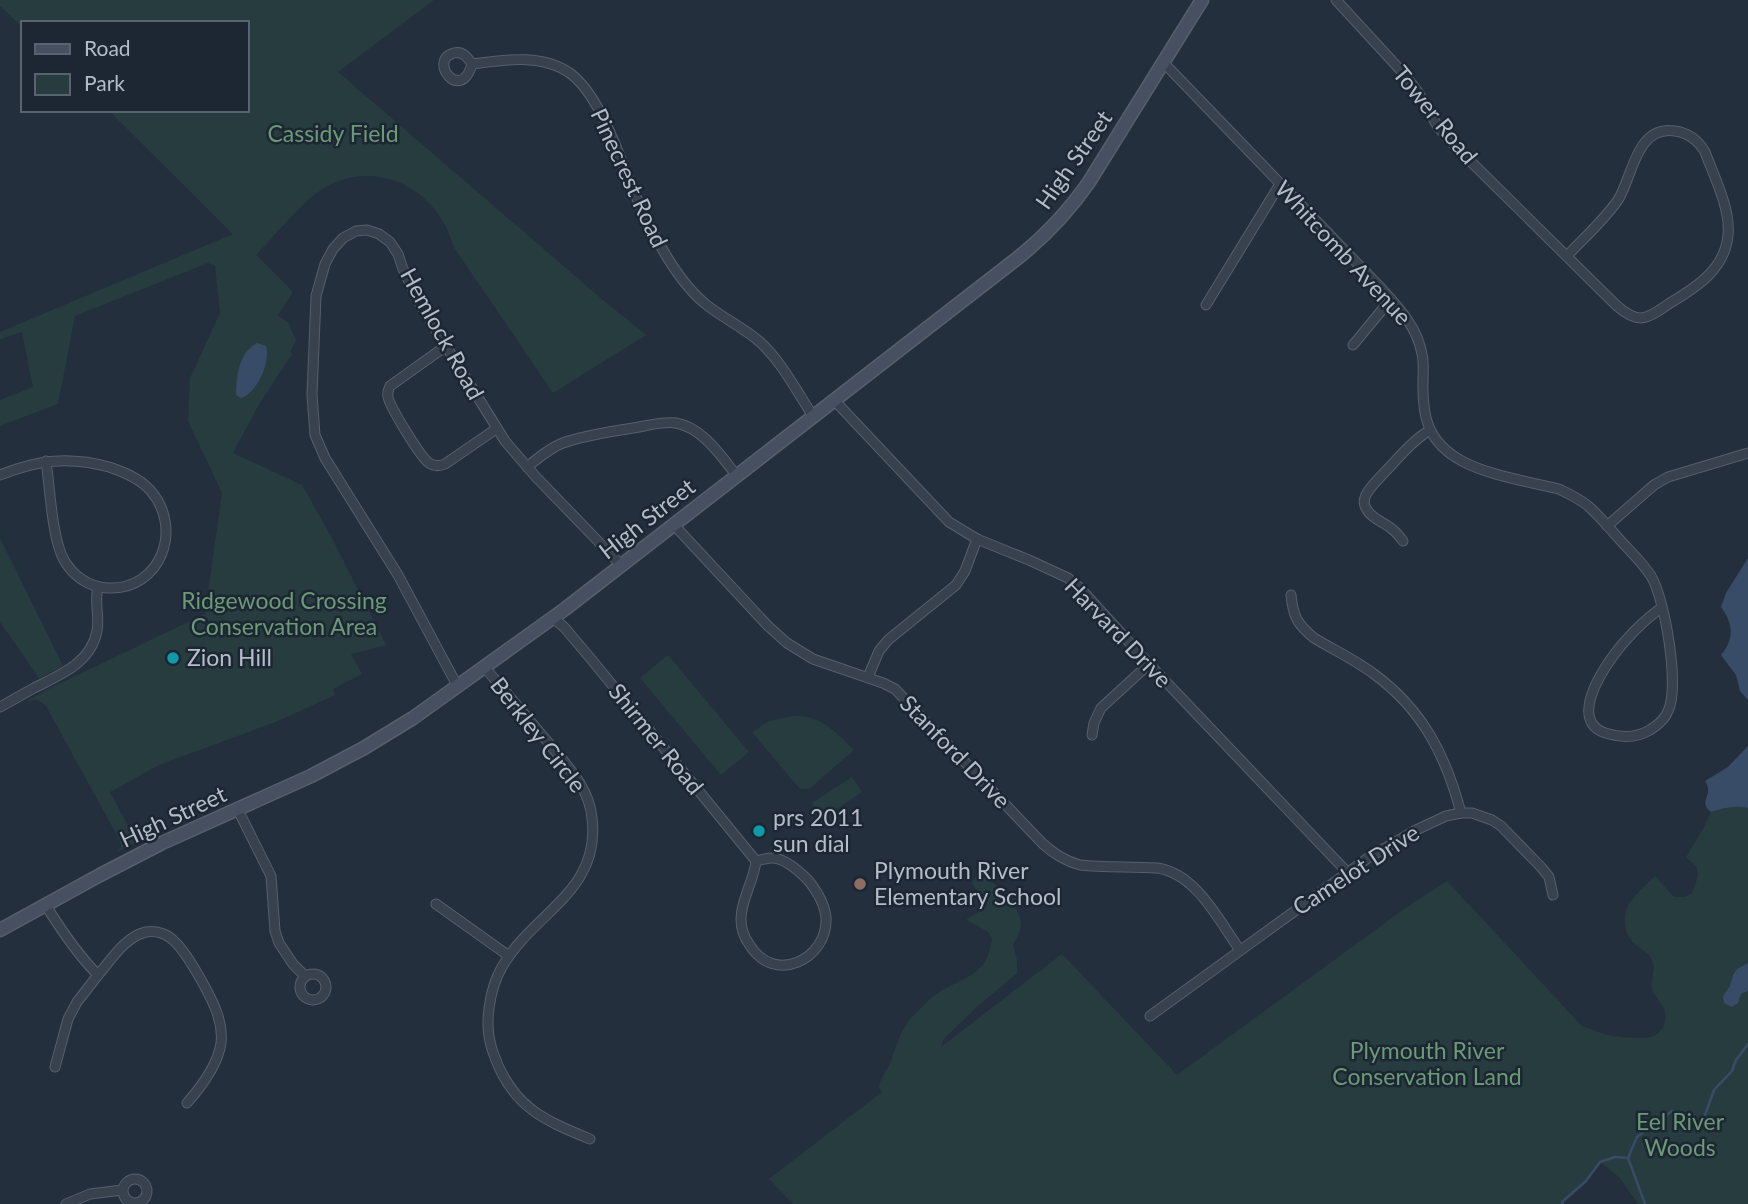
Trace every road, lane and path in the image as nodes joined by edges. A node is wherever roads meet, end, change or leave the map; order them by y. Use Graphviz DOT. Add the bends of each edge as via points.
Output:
graph roads {
  1 [pos="1202,0"];
  2 [pos="1336,0"];
  3 [pos="1163,62"];
  4 [pos="472,64"];
  5 [pos="1280,184"];
  6 [pos="1567,256"];
  7 [pos="1391,299"];
  8 [pos="1206,305"];
  9 [pos="1353,345"];
  10 [pos="446,346"];
  11 [pos="834,400"];
  12 [pos="813,416"];
  13 [pos="496,429"];
  14 [pos="1430,430"];
  15 [pos="1748,453"];
  16 [pos="46,461"];
  17 [pos="527,467"];
  18 [pos="0,475"];
  19 [pos="737,476"];
  20 [pos="674,525"];
  21 [pos="1607,526"];
  22 [pos="977,539"];
  23 [pos="1403,541"];
  24 [pos="621,565"];
  25 [pos="98,587"];
  26 [pos="1292,595"];
  27 [pos="1662,607"];
  28 [pos="553,618"];
  29 [pos="1149,664"];
  30 [pos="485,668"];
  31 [pos="867,677"];
  32 [pos="458,687"];
  33 [pos="0,707"];
  34 [pos="1092,735"];
  35 [pos="237,810"];
  36 [pos="1461,813"];
  37 [pos="756,861"];
  38 [pos="1347,872"];
  39 [pos="1553,895"];
  40 [pos="45,904"];
  41 [pos="436,904"];
  42 [pos="0,930"];
  43 [pos="1240,950"];
  44 [pos="509,956"];
  45 [pos="98,975"];
  46 [pos="304,976"];
  47 [pos="1150,1016"];
  48 [pos="55,1067"];
  49 [pos="187,1103"];
  50 [pos="590,1139"];
  51 [pos="122,1190"];
  52 [pos="66,1204"];
  1 -- 3 [label="main road, High Street"];
  2 -- 6 [label="street, Tower Road" via="1405,75 1438,127"];
  3 -- 5 [label="street, Whitcomb Avenue"];
  3 -- 11 [label="main road, High Street" via="1097,170 1057,223"];
  4 -- 12 [label="street, Pinecrest Road" via="524,59 552,64 571,74 595,103 645,218 680,276 707,306 762,344"];
  5 -- 7 [label="street, Whitcomb Avenue"];
  5 -- 8 [label="street"];
  6 -- 6 [label="street, Tower Road" via="1618,199 1648,139 1666,130 1700,144 1725,208 1729,232 1721,259 1704,281 1639,318 1625,313"];
  7 -- 9 [label="street"];
  7 -- 14 [label="street, Whitcomb Avenue" via="1409,321 1422,354 1423,410"];
  10 -- 13 [label="street, Hemlock Road"];
  10 -- 13 [label="street" via="390,386 389,400 402,423 425,460 436,466"];
  10 -- 32 [label="street, Hemlock Road" via="415,295 395,247 385,237 356,231 336,245 321,273 316,296 315,435"];
  11 -- 12 [label="main road, High Street"];
  11 -- 22 [label="street, Harvard Drive" via="935,509"];
  12 -- 19 [label="main road, High Street"];
  13 -- 17 [label="street, Hemlock Road"];
  14 -- 21 [label="street" via="1460,461 1573,495"];
  14 -- 23 [label="street" via="1408,447 1364,501 1370,513"];
  15 -- 21 [label="street" via="1668,477"];
  16 -- 18 [label="street"];
  16 -- 25 [label="street" via="61,553 77,576"];
  16 -- 25 [label="street" via="76,460 115,469 142,483 160,505 166,534 159,562 131,585"];
  17 -- 19 [label="street" via="561,443 676,423 701,435"];
  17 -- 24 [label="street, Hemlock Road"];
  19 -- 20 [label="main road, High Street"];
  20 -- 24 [label="main road, High Street"];
  20 -- 31 [label="street, Stanford Drive" via="788,643 813,659"];
  21 -- 27 [label="street" via="1649,573"];
  22 -- 29 [label="street, Harvard Drive" via="1068,578"];
  22 -- 31 [label="street" via="956,585 888,640"];
  24 -- 28 [label="main road, High Street"];
  25 -- 33 [label="street" via="97,632 84,658"];
  26 -- 36 [label="street" via="1295,618 1307,632 1374,674 1416,713 1446,764"];
  27 -- 27 [label="street" via="1671,674 1669,710 1656,726 1640,735 1618,736 1597,730 1588,710 1594,689 1626,640"];
  28 -- 30 [label="main road, High Street"];
  28 -- 37 [label="street, Shirmer Road" via="592,659"];
  29 -- 34 [label="street" via="1101,708"];
  29 -- 38 [label="street, Harvard Drive"];
  30 -- 32 [label="main road, High Street"];
  30 -- 44 [label="street, Berkley Circle" via="576,776 589,800 593,831 582,875"];
  31 -- 43 [label="street, Stanford Drive" via="895,689 1056,855 1080,865 1156,868 1177,874 1203,898"];
  32 -- 35 [label="main road, High Street" via="336,764"];
  35 -- 40 [label="main road, High Street"];
  35 -- 46 [label="street" via="271,876 279,943"];
  36 -- 38 [label="street, Camelot Drive" via="1424,825"];
  36 -- 39 [label="street" via="1483,816 1501,826 1549,877"];
  37 -- 37 [label="street" via="741,916 746,939 770,964 795,963 813,951 824,934 822,902 791,865 772,858"];
  38 -- 43 [label="street, Camelot Drive"];
  40 -- 42 [label="main road, High Street"];
  40 -- 45 [label="street"];
  41 -- 44 [label="street"];
  43 -- 47 [label="street, Camelot Drive"];
  44 -- 50 [label="street, Berkley Circle" via="495,982 488,1017 497,1065 529,1108"];
  45 -- 48 [label="street" via="68,1019"];
  45 -- 49 [label="street" via="127,943 147,932 167,935 188,957 217,1012 221,1039 202,1086"];
  51 -- 52 [label="street" via="90,1194"];
}
